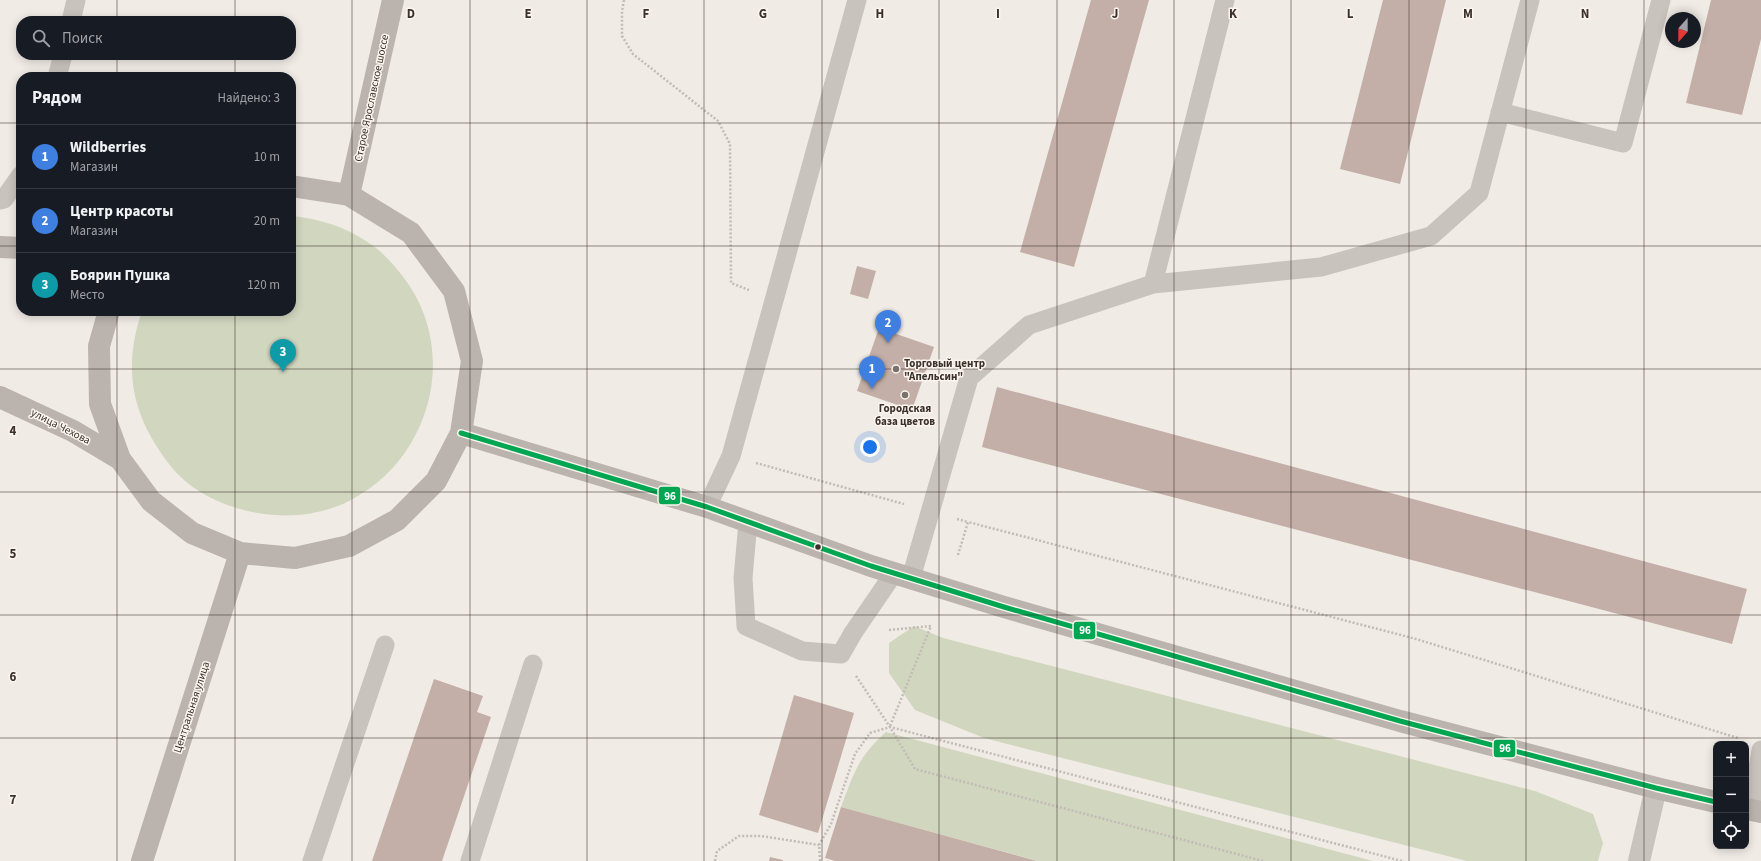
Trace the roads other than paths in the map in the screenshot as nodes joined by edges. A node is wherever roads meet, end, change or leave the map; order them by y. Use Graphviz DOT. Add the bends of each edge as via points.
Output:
graph roads {
  1 [pos="76,0"];
  2 [pos="393,0"];
  3 [pos="857,0"];
  4 [pos="1226,0"];
  5 [pos="1530,0"];
  6 [pos="1661,0"];
  7 [pos="72,16"];
  8 [pos="61,60"];
  9 [pos="58,72"];
  10 [pos="1500,112"];
  11 [pos="16,182"];
  12 [pos="296,187"];
  13 [pos="350,195"];
  14 [pos="0,200"];
  15 [pos="0,247"];
  16 [pos="16,248"];
  17 [pos="1153,284"];
  18 [pos="108,316"];
  19 [pos="0,397"];
  20 [pos="462,433"];
  21 [pos="120,459"];
  22 [pos="707,507"];
  23 [pos="748,522"];
  24 [pos="240,552"];
  25 [pos="902,576"];
  26 [pos="385,645"];
  27 [pos="534,664"];
  28 [pos="1761,750"];
  29 [pos="1656,788"];
  30 [pos="1713,801"];
  31 [pos="1753,810"];
  32 [pos="142,861"];
  33 [pos="312,861"];
  34 [pos="470,861"];
  35 [pos="1639,861"];
  1 -- 7 [label="lane"];
  2 -- 13 [label="main road, Старое Ярославское шоссе"];
  3 -- 22 [label="lane" via="731,456"];
  4 -- 17 [label="lane"];
  5 -- 10 [label="lane"];
  6 -- 10 [label="lane" via="1623,144"];
  8 -- 9 [label="lane"];
  10 -- 17 [label="lane" via="1479,193 1431,236 1321,267"];
  11 -- 14 [label="lane" via="4,199"];
  12 -- 13 [label="main road"];
  13 -- 20 [label="main road" via="411,233 454,291 472,361"];
  15 -- 16 [label="main road"];
  17 -- 25 [label="lane" via="1029,325 969,378 930,512"];
  18 -- 21 [label="main road" via="99,346 100,404"];
  19 -- 21 [label="main road, улица Чехова" via="73,431"];
  20 -- 22 [label="main road"];
  20 -- 24 [label="main road" via="436,481 398,520 349,546 295,558"];
  21 -- 24 [label="main road" via="151,501 168,515 192,533"];
  22 -- 23 [label="main road"];
  23 -- 25 [label="main road"];
  23 -- 25 [label="lane" via="743,578 746,626 802,651 841,654 853,633"];
  24 -- 32 [label="main road, Центральная улица"];
  25 -- 29 [label="main road" via="1400,721"];
  26 -- 33 [label="lane"];
  27 -- 34 [label="lane"];
  28 -- 31 [label="lane"];
  29 -- 30 [label="main road"];
  29 -- 35 [label="street"];
}
